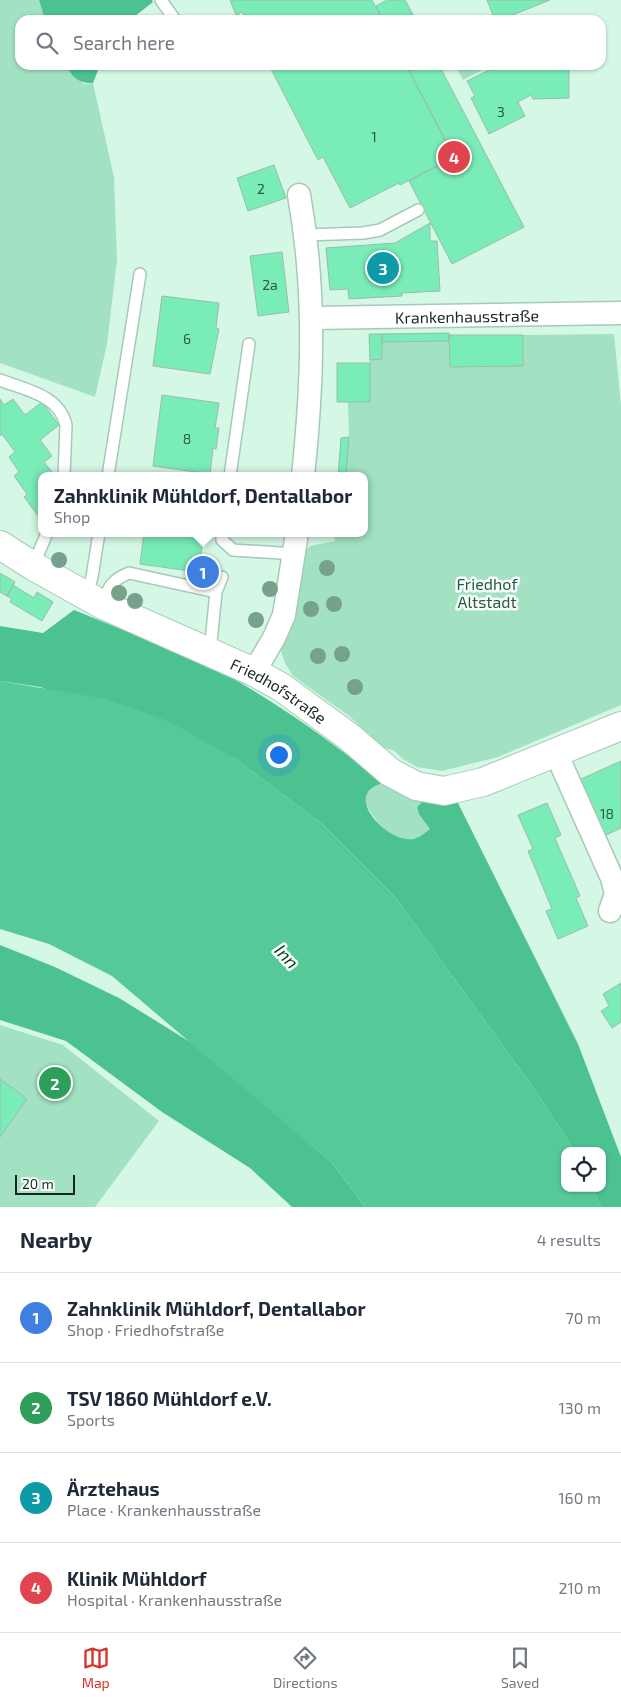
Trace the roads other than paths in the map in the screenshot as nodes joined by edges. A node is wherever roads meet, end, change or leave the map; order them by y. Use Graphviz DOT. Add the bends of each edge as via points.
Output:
graph roads {
  1 [pos="161,0"];
  2 [pos="172,15"];
  3 [pos="299,195"];
  4 [pos="418,210"];
  5 [pos="305,235"];
  6 [pos="140,274"];
  7 [pos="621,313"];
  8 [pos="313,318"];
  9 [pos="249,344"];
  10 [pos="0,380"];
  11 [pos="64,472"];
  12 [pos="109,472"];
  13 [pos="231,472"];
  14 [pos="303,472"];
  15 [pos="45,537"];
  16 [pos="98,537"];
  17 [pos="222,537"];
  18 [pos="296,544"];
  19 [pos="0,545"];
  20 [pos="32,566"];
  21 [pos="222,577"];
  22 [pos="216,592"];
  23 [pos="94,600"];
  24 [pos="210,652"];
  25 [pos="254,672"];
  26 [pos="621,726"];
  27 [pos="556,753"];
  28 [pos="610,911"];
  1 -- 2 [label="lane"];
  3 -- 5 [label="street"];
  4 -- 5 [label="lane" via="380,230"];
  5 -- 8 [label="street"];
  6 -- 12 [label="lane"];
  7 -- 8 [label="street, Krankenhausstraße"];
  8 -- 14 [label="street"];
  9 -- 13 [label="lane"];
  10 -- 11 [label="lane" via="54,403 64,417"];
  15 -- 20 [label="lane"];
  16 -- 23 [label="lane" via="92,578"];
  17 -- 18 [label="lane" via="233,550"];
  18 -- 25 [label="street" via="284,614"];
  19 -- 20 [label="street, Friedhofstraße"];
  20 -- 23 [label="street, Friedhofstraße"];
  21 -- 22 [label="lane"];
  22 -- 23 [label="lane" via="129,573 118,578"];
  22 -- 24 [label="lane"];
  23 -- 24 [label="street, Friedhofstraße"];
  24 -- 25 [label="street, Friedhofstraße"];
  25 -- 27 [label="street, Friedhofstraße" via="316,712 390,772 428,789 444,791 483,782"];
  26 -- 27 [label="street, Friedhofstraße"];
  27 -- 28 [label="street" via="612,878 616,894"];
}
